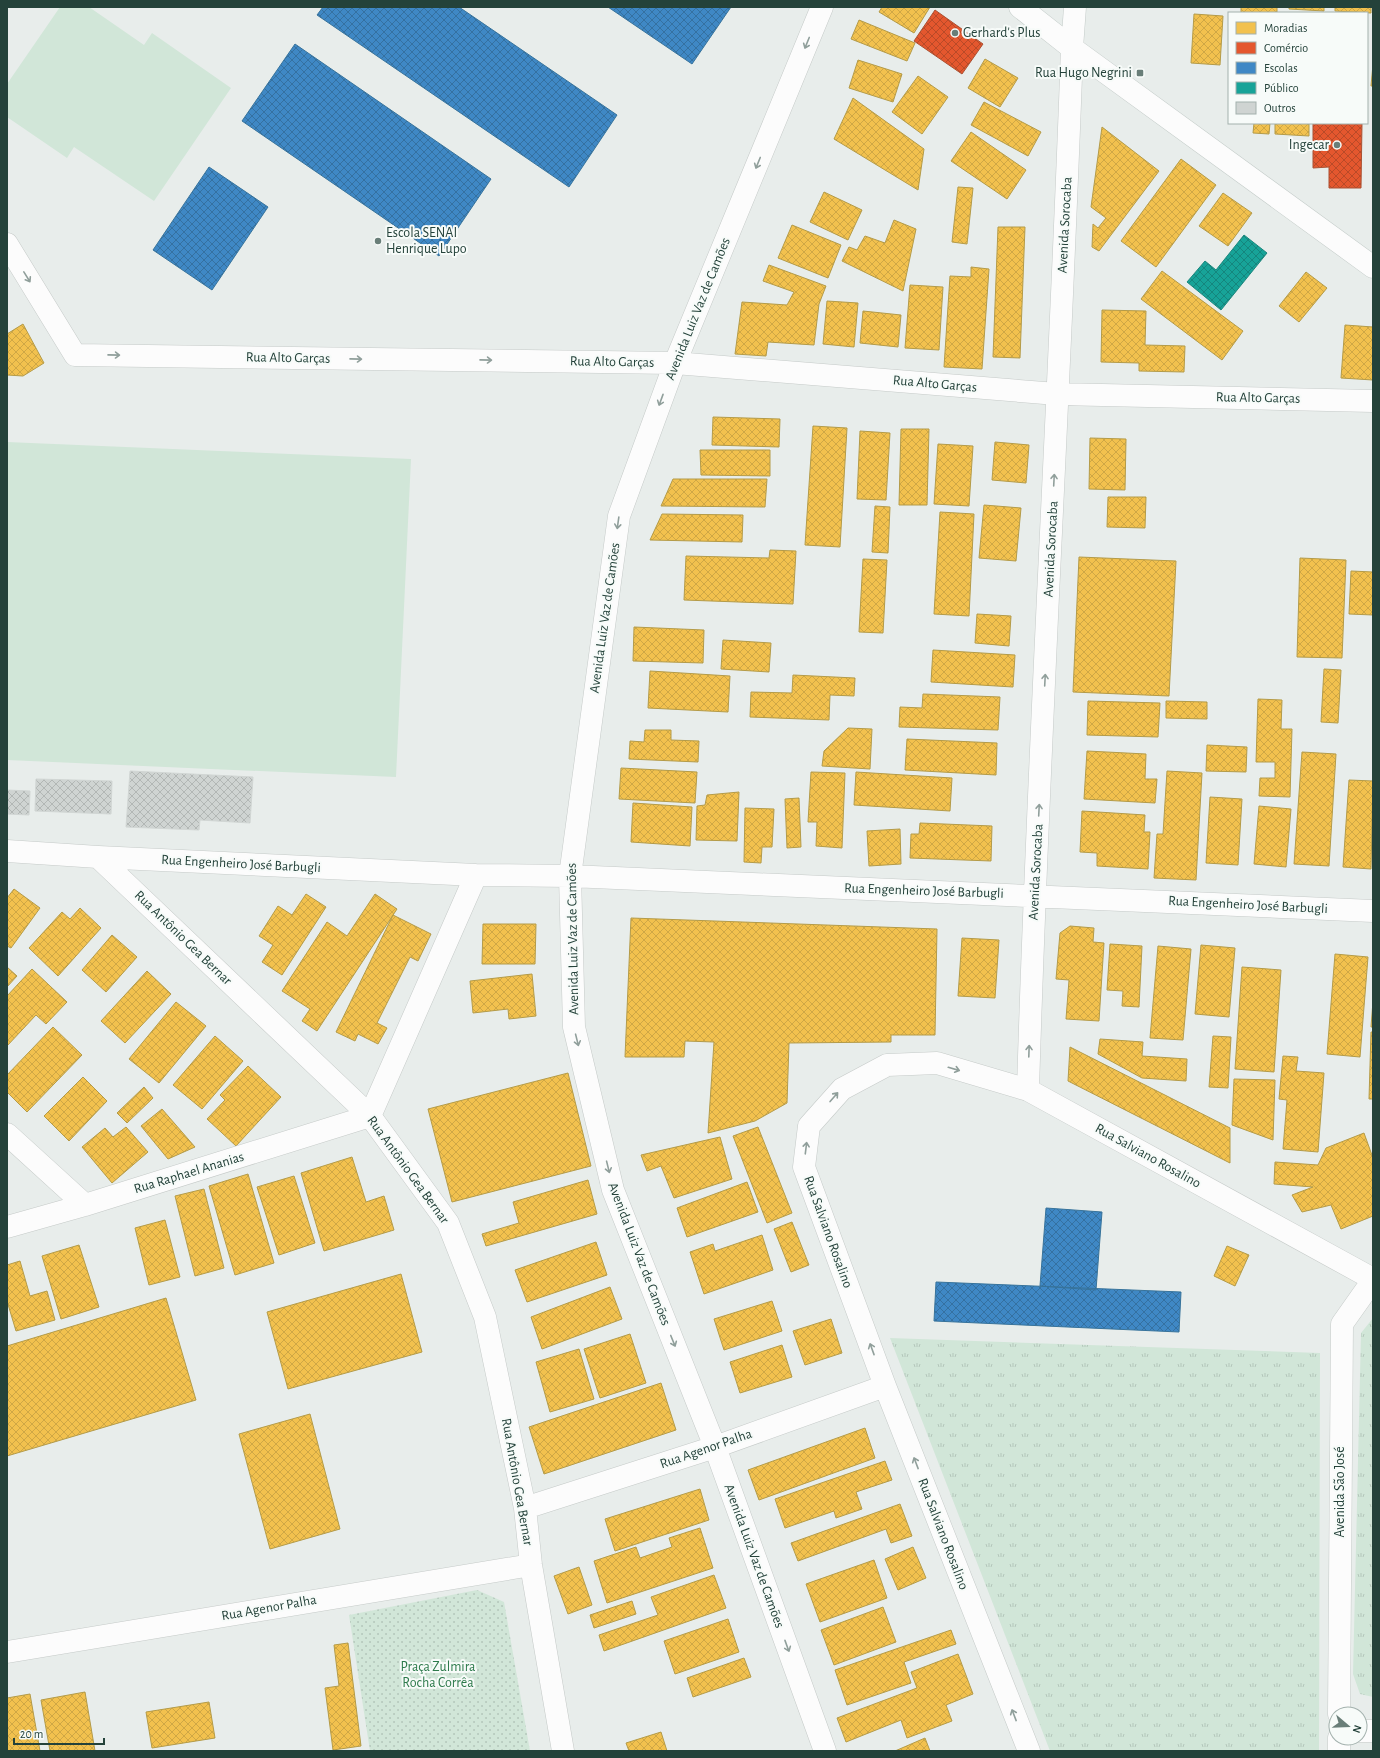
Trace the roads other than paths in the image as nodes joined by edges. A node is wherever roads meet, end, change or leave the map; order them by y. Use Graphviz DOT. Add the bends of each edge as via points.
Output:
graph roads {
  1 [pos="822,7"];
  2 [pos="1020,7"];
  3 [pos="1075,7"];
  4 [pos="1072,48"];
  5 [pos="7,244"];
  6 [pos="1373,267"];
  7 [pos="674,363"];
  8 [pos="1057,394"];
  9 [pos="1373,401"];
  10 [pos="7,851"];
  11 [pos="98,857"];
  12 [pos="476,875"];
  13 [pos="570,876"];
  14 [pos="1035,895"];
  15 [pos="1373,911"];
  16 [pos="1028,1090"];
  17 [pos="370,1116"];
  18 [pos="7,1134"];
  19 [pos="85,1205"];
  20 [pos="7,1227"];
  21 [pos="1373,1280"];
  22 [pos="885,1386"];
  23 [pos="715,1447"];
  24 [pos="525,1508"];
  25 [pos="531,1564"];
  26 [pos="7,1652"];
  27 [pos="1339,1706"];
  28 [pos="563,1751"];
  29 [pos="825,1751"];
  30 [pos="1029,1751"];
  1 -- 7 [label="street, Avenida Luiz Vaz de Camões, one-way"];
  2 -- 4 [label="street"];
  3 -- 4 [label="street, Avenida Sorocaba"];
  4 -- 6 [label="street"];
  4 -- 8 [label="street, Avenida Sorocaba"];
  5 -- 7 [label="street, Rua Alto Garças, one-way" via="75,354"];
  7 -- 8 [label="street, Rua Alto Garças"];
  7 -- 13 [label="street, Avenida Luiz Vaz de Camões, one-way" via="619,516"];
  8 -- 9 [label="street, Rua Alto Garças"];
  14 -- 8 [label="street, Avenida Sorocaba, one-way"];
  10 -- 11 [label="street, Rua Engenheiro José Barbugli"];
  11 -- 12 [label="street, Rua Engenheiro José Barbugli"];
  11 -- 17 [label="street, Rua Antônio Gea Bernar"];
  12 -- 13 [label="street, Rua Engenheiro José Barbugli"];
  12 -- 17 [label="street"];
  13 -- 14 [label="street, Rua Engenheiro José Barbugli"];
  13 -- 23 [label="street, Avenida Luiz Vaz de Camões, one-way" via="574,1027 613,1190"];
  14 -- 15 [label="street, Rua Engenheiro José Barbugli"];
  16 -- 14 [label="street, Avenida Sorocaba, one-way"];
  16 -- 21 [label="street, Rua Salviano Rosalino"];
  22 -- 16 [label="street, Rua Salviano Rosalino, one-way" via="804,1167 809,1126 842,1089 887,1066 937,1063"];
  17 -- 19 [label="street, Rua Raphael Ananias"];
  17 -- 24 [label="street, Rua Antônio Gea Bernar" via="448,1223 485,1317"];
  18 -- 19 [label="street"];
  19 -- 20 [label="street, Rua Raphael Ananias"];
  21 -- 27 [label="street, Avenida São José" via="1342,1324"];
  22 -- 23 [label="street, Rua Agenor Palha"];
  30 -- 22 [label="street, Rua Salviano Rosalino, one-way"];
  23 -- 24 [label="street, Rua Agenor Palha"];
  23 -- 29 [label="street, Avenida Luiz Vaz de Camões, one-way"];
  24 -- 25 [label="street, Rua Antônio Gea Bernar"];
  25 -- 26 [label="street, Rua Agenor Palha"];
  25 -- 28 [label="street, Rua Antônio Gea Bernar"];
}
